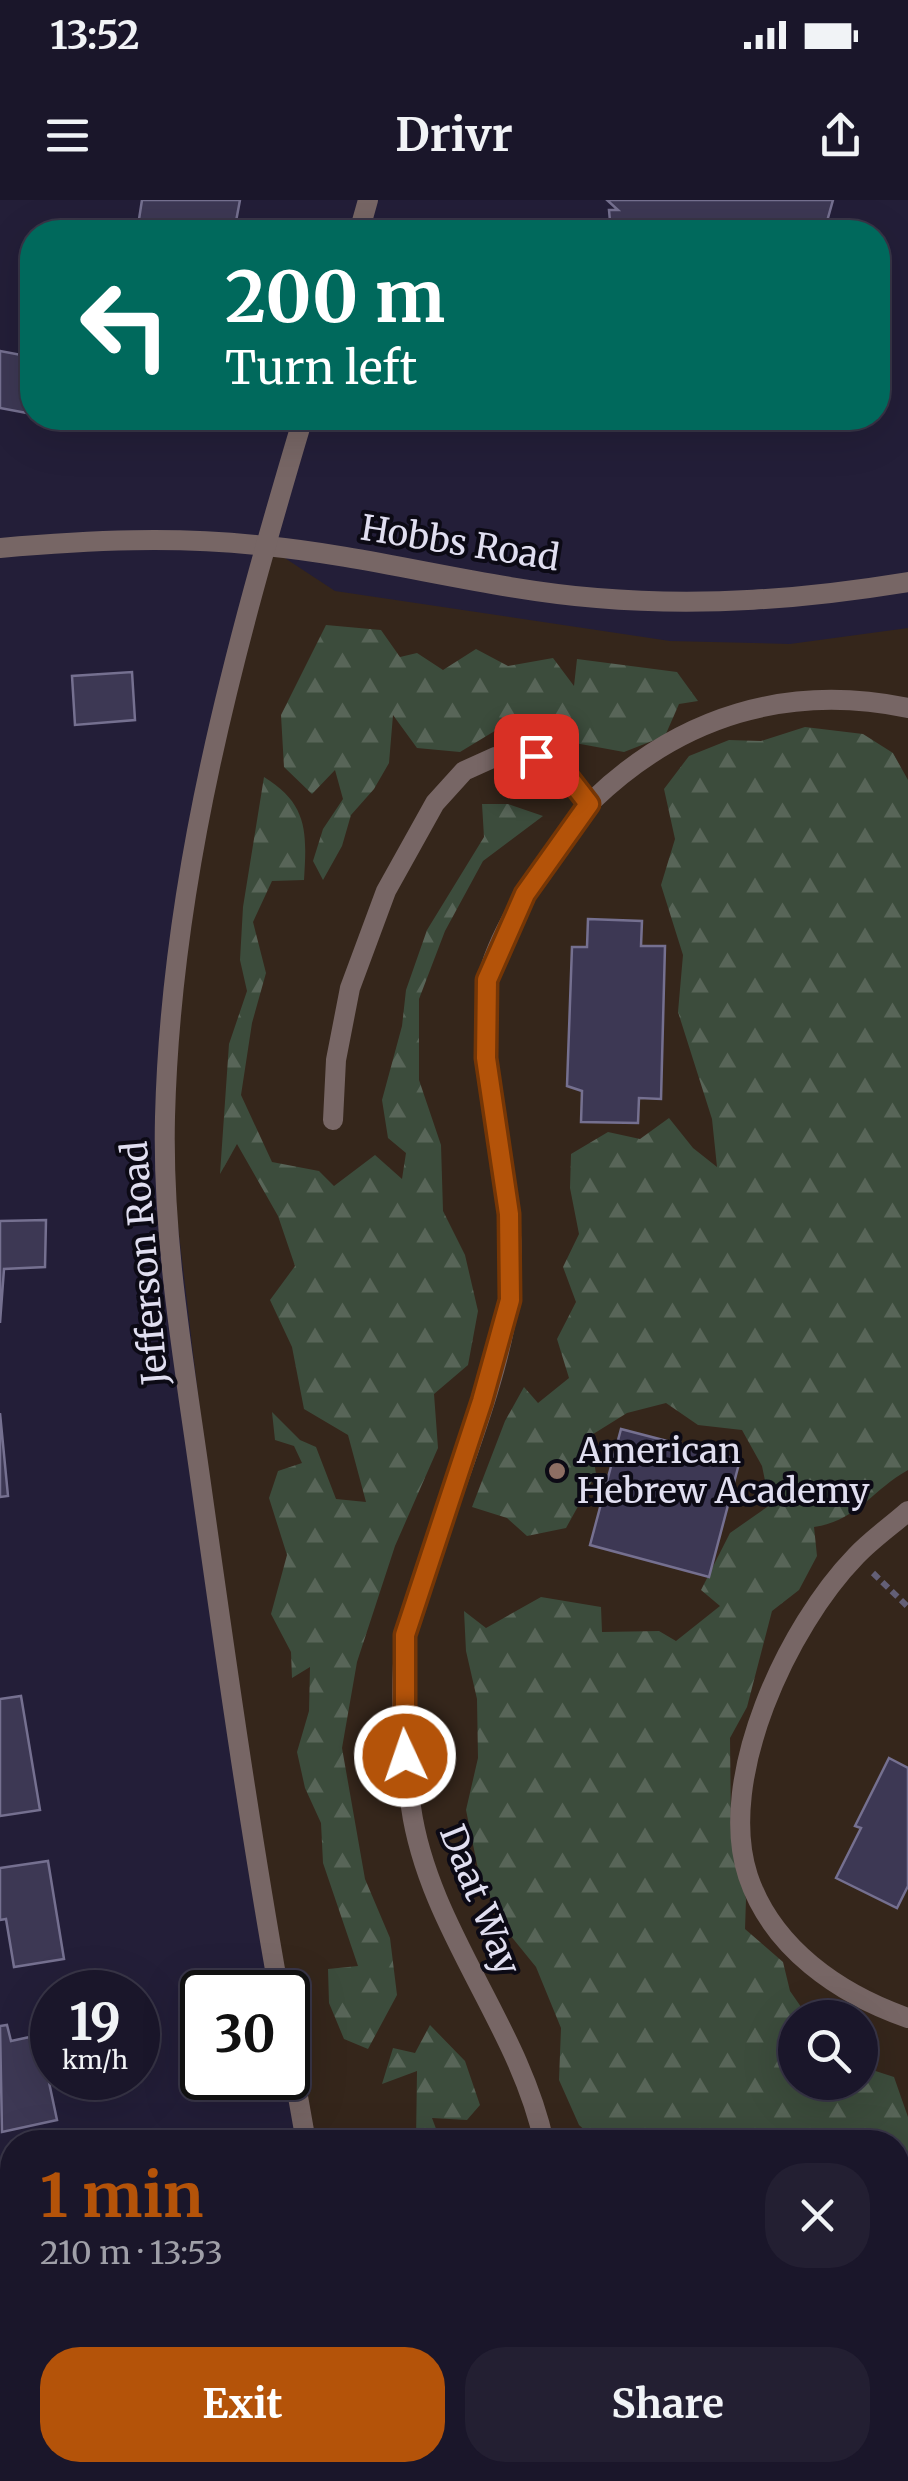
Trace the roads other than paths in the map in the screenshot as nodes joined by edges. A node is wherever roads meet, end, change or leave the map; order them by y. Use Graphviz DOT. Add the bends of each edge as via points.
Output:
graph roads {
  1 [pos="299,430"];
  2 [pos="265,546"];
  3 [pos="0,548"];
  4 [pos="908,582"];
  5 [pos="908,708"];
  6 [pos="589,804"];
  7 [pos="334,1120"];
  8 [pos="908,1511"];
  9 [pos="275,1970"];
  10 [pos="908,2018"];
  11 [pos="299,2100"];
  12 [pos="304,2130"];
  13 [pos="541,2130"];
  1 -- 2 [label="street, Jefferson Road"];
  2 -- 3 [label="street, Hobbs Road" via="144,539"];
  2 -- 4 [label="street, Hobbs Road" via="594,598 787,601"];
  2 -- 9 [label="street, Jefferson Road" via="186,879 165,1116 172,1274"];
  5 -- 6 [label="street, Daat Way" via="836,698 755,706 676,737"];
  6 -- 7 [label="street" via="562,769 536,756 495,757 464,771 435,803 386,891 350,988 336,1060"];
  6 -- 13 [label="street, Daat Way" via="525,894 487,980 486,1058 509,1214 510,1300 405,1635 402,1727 411,1813 432,1882 485,2002 525,2071"];
  8 -- 10 [label="street" via="855,1556 794,1642 766,1697 744,1769 747,1872 762,1909 812,1967"];
  11 -- 12 [label="street"];
}
